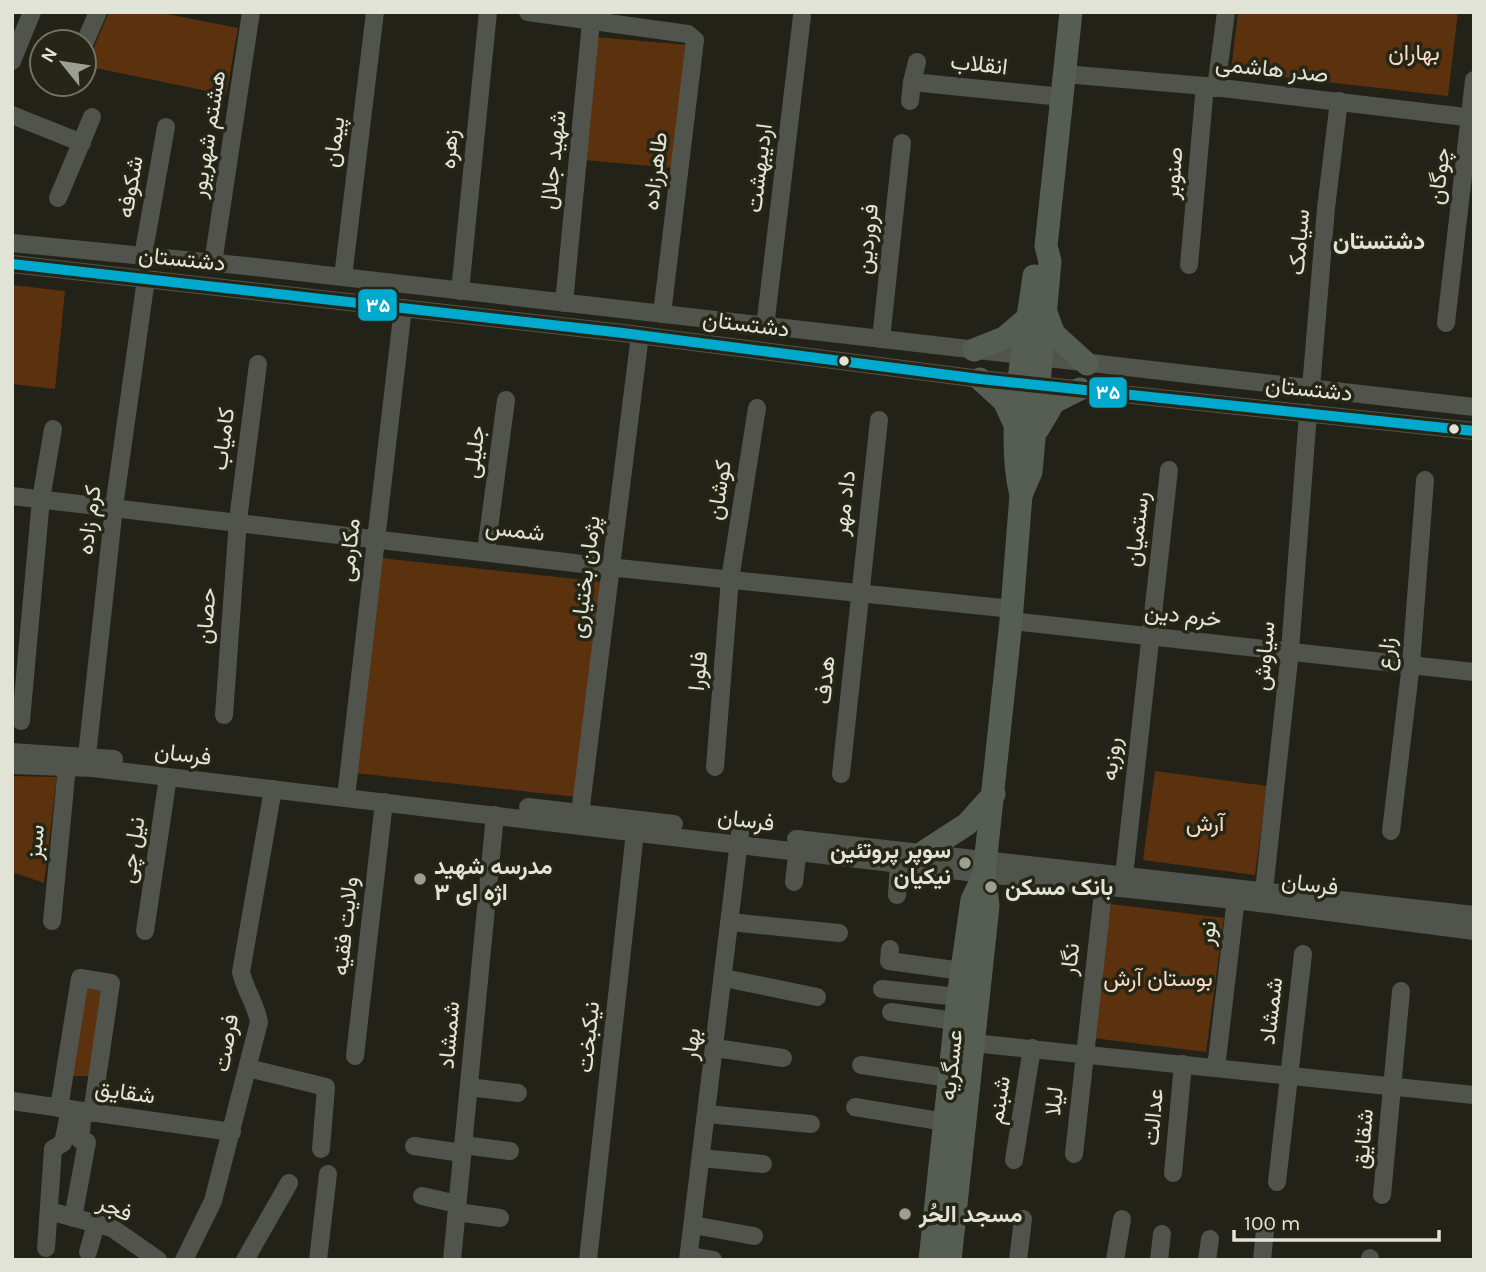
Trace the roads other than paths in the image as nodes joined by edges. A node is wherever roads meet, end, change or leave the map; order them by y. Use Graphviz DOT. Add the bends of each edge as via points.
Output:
graph roads {
  1 [pos="32,12"];
  2 [pos="251,12"];
  3 [pos="375,12"];
  4 [pos="488,12"];
  5 [pos="527,12"];
  6 [pos="1071,12"];
  7 [pos="1226,12"];
  8 [pos="802,16"];
  9 [pos="591,22"];
  10 [pos="12,61"];
  11 [pos="917,62"];
  12 [pos="1474,80"];
  13 [pos="912,82"];
  14 [pos="1063,86"];
  15 [pos="1211,87"];
  16 [pos="911,101"];
  17 [pos="1339,101"];
  18 [pos="12,115"];
  19 [pos="92,117"];
  20 [pos="1472,118"];
  21 [pos="166,127"];
  22 [pos="82,143"];
  23 [pos="902,143"];
  24 [pos="58,198"];
  25 [pos="12,243"];
  26 [pos="143,256"];
  27 [pos="213,263"];
  28 [pos="12,264"];
  29 [pos="1189,265"];
  30 [pos="324,275"];
  31 [pos="343,277"];
  32 [pos="146,279"];
  33 [pos="460,291"];
  34 [pos="323,299"];
  35 [pos="564,303"];
  36 [pos="402,308"];
  37 [pos="662,314"];
  38 [pos="1037,314"];
  39 [pos="1446,323"];
  40 [pos="765,327"];
  41 [pos="640,335"];
  42 [pos="881,339"];
  43 [pos="974,350"];
  44 [pos="1032,357"];
  45 [pos="1087,363"];
  46 [pos="258,365"];
  47 [pos="980,379"];
  48 [pos="1029,384"];
  49 [pos="1311,388"];
  50 [pos="1080,389"];
  51 [pos="506,400"];
  52 [pos="1474,407"];
  53 [pos="757,408"];
  54 [pos="1308,413"];
  55 [pos="879,420"];
  56 [pos="53,429"];
  57 [pos="1474,431"];
  58 [pos="1025,434"];
  59 [pos="1169,470"];
  60 [pos="1425,480"];
  61 [pos="12,496"];
  62 [pos="41,499"];
  63 [pos="114,507"];
  64 [pos="238,520"];
  65 [pos="374,537"];
  66 [pos="486,551"];
  67 [pos="611,567"];
  68 [pos="730,579"];
  69 [pos="858,592"];
  70 [pos="1012,615"];
  71 [pos="1149,635"];
  72 [pos="1290,651"];
  73 [pos="1411,664"];
  74 [pos="1474,672"];
  75 [pos="224,715"];
  76 [pos="21,721"];
  77 [pos="12,752"];
  78 [pos="86,762"];
  79 [pos="12,765"];
  80 [pos="67,767"];
  81 [pos="715,767"];
  82 [pos="841,774"];
  83 [pos="168,777"];
  84 [pos="273,789"];
  85 [pos="347,792"];
  86 [pos="994,794"];
  87 [pos="384,802"];
  88 [pos="495,815"];
  89 [pos="580,818"];
  90 [pos="636,826"];
  91 [pos="1391,831"];
  92 [pos="740,839"];
  93 [pos="798,845"];
  94 [pos="924,852"];
  95 [pos="899,863"];
  96 [pos="985,866"];
  97 [pos="1105,879"];
  98 [pos="1123,881"];
  99 [pos="794,882"];
  100 [pos="1236,893"];
  101 [pos="897,895"];
  102 [pos="1263,897"];
  103 [pos="1474,915"];
  104 [pos="52,921"];
  105 [pos="730,922"];
  106 [pos="145,931"];
  107 [pos="1474,931"];
  108 [pos="839,933"];
  109 [pos="890,949"];
  110 [pos="1303,954"];
  111 [pos="962,971"];
  112 [pos="724,978"];
  113 [pos="882,989"];
  114 [pos="1401,991"];
  115 [pos="817,997"];
  116 [pos="958,997"];
  117 [pos="891,1012"];
  118 [pos="955,1021"];
  119 [pos="973,1043"];
  120 [pos="715,1048"];
  121 [pos="1032,1048"];
  122 [pos="1083,1053"];
  123 [pos="355,1056"];
  124 [pos="783,1058"];
  125 [pos="1182,1064"];
  126 [pos="861,1065"];
  127 [pos="248,1068"];
  128 [pos="1216,1068"];
  129 [pos="1288,1075"];
  130 [pos="949,1078"];
  131 [pos="469,1087"];
  132 [pos="1392,1087"];
  133 [pos="518,1093"];
  134 [pos="1474,1095"];
  135 [pos="12,1101"];
  136 [pos="855,1107"];
  137 [pos="76,1110"];
  138 [pos="707,1114"];
  139 [pos="944,1122"];
  140 [pos="811,1125"];
  141 [pos="232,1132"];
  142 [pos="414,1146"];
  143 [pos="321,1149"];
  144 [pos="463,1149"];
  145 [pos="510,1151"];
  146 [pos="1074,1154"];
  147 [pos="701,1158"];
  148 [pos="1014,1160"];
  149 [pos="763,1164"];
  150 [pos="1172,1173"];
  151 [pos="328,1174"];
  152 [pos="1277,1182"];
  153 [pos="289,1183"];
  154 [pos="1382,1195"];
  155 [pos="422,1196"];
  156 [pos="457,1208"];
  157 [pos="49,1212"];
  158 [pos="73,1218"];
  159 [pos="500,1218"];
  160 [pos="1023,1219"];
  161 [pos="1122,1219"];
  162 [pos="96,1224"];
  163 [pos="693,1226"];
  164 [pos="1265,1230"];
  165 [pos="1162,1234"];
  166 [pos="754,1236"];
  167 [pos="1210,1239"];
  168 [pos="46,1248"];
  169 [pos="88,1252"];
  170 [pos="689,1258"];
  171 [pos="158,1260"];
  172 [pos="184,1260"];
  173 [pos="245,1260"];
  174 [pos="318,1260"];
  175 [pos="452,1260"];
  176 [pos="588,1260"];
  177 [pos="713,1260"];
  178 [pos="930,1260"];
  179 [pos="950,1260"];
  180 [pos="1018,1260"];
  181 [pos="1115,1260"];
  182 [pos="1159,1260"];
  183 [pos="1207,1260"];
  184 [pos="1262,1260"];
  1 -- 10 [label="street"];
  2 -- 27 [label="street, هشتم شهریور"];
  3 -- 31 [label="street, پیمان"];
  4 -- 33 [label="street, زهره"];
  5 -- 9 [label="street"];
  6 -- 14 [label="main road, عسگریه"];
  7 -- 15 [label="street, صنوبر"];
  8 -- 40 [label="street, اردیبهشت"];
  9 -- 35 [label="street, شهید جلال"];
  9 -- 37 [label="street, طاهرزاده" via="693,36 695,40"];
  11 -- 13 [label="street, انقلاب"];
  12 -- 20 [label="street, چوگان"];
  13 -- 14 [label="street, انقلاب"];
  13 -- 16 [label="street"];
  14 -- 15 [label="street, صدر هاشمی"];
  14 -- 38 [label="main road, عسگریه" via="1046,246 1050,261"];
  15 -- 17 [label="street, صدر هاشمی"];
  15 -- 29 [label="street, صنوبر"];
  17 -- 20 [label="street, صدر هاشمی"];
  17 -- 49 [label="street, سیامک"];
  18 -- 22 [label="street"];
  19 -- 22 [label="street"];
  20 -- 39 [label="street, چوگان"];
  21 -- 26 [label="street, شکوفه"];
  22 -- 24 [label="street"];
  23 -- 42 [label="street, فروردین"];
  25 -- 26 [label="street, دشتستان"];
  26 -- 27 [label="street, دشتستان"];
  27 -- 30 [label="street, دشتستان"];
  28 -- 32 [label="street, دشتستان"];
  30 -- 31 [label="street, دشتستان"];
  30 -- 34 [label="street"];
  31 -- 33 [label="street, دشتستان"];
  32 -- 34 [label="street, دشتستان"];
  32 -- 63 [label="street, کرم زاده"];
  33 -- 35 [label="street, دشتستان"];
  34 -- 36 [label="street, دشتستان"];
  35 -- 37 [label="street, دشتستان"];
  36 -- 41 [label="street, دشتستان"];
  36 -- 65 [label="street, مکارمی"];
  37 -- 40 [label="street, دشتستان"];
  38 -- 43 [label="main road" via="1004,338"];
  38 -- 44 [label="main road, عسگریه"];
  38 -- 45 [label="main road"];
  40 -- 42 [label="street, دشتستان"];
  41 -- 47 [label="street, دشتستان"];
  41 -- 67 [label="street, پژمان بختیاری"];
  42 -- 43 [label="street, دشتستان"];
  43 -- 44 [label="street, دشتستان"];
  44 -- 45 [label="street, دشتستان"];
  44 -- 48 [label="main road, عسگریه"];
  45 -- 49 [label="street, دشتستان"];
  46 -- 64 [label="street, کامیاب"];
  47 -- 48 [label="street, دشتستان"];
  47 -- 58 [label="main road" via="1004,401"];
  48 -- 50 [label="street, دشتستان"];
  48 -- 58 [label="main road, عسگریه"];
  49 -- 52 [label="street, دشتستان"];
  50 -- 54 [label="street, دشتستان"];
  50 -- 58 [label="main road" via="1054,402"];
  51 -- 66 [label="street, جلیلی"];
  53 -- 68 [label="street, کوشان"];
  54 -- 57 [label="street, دشتستان"];
  54 -- 72 [label="street, سیاوش"];
  55 -- 69 [label="street, داد مهر"];
  56 -- 62 [label="street"];
  58 -- 70 [label="main road, عسگریه" via="1031,472 1021,495"];
  59 -- 71 [label="street, رستمیان"];
  60 -- 73 [label="street, زارع"];
  61 -- 62 [label="street, شمس"];
  62 -- 63 [label="street, شمس"];
  62 -- 76 [label="street"];
  63 -- 64 [label="street, شمس"];
  63 -- 78 [label="street, کرم زاده"];
  64 -- 65 [label="street, شمس"];
  64 -- 75 [label="street, حصان"];
  65 -- 66 [label="street, شمس"];
  65 -- 85 [label="street, مکارمی"];
  66 -- 67 [label="street, شمس"];
  67 -- 68 [label="street, شمس"];
  67 -- 89 [label="street, پژمان بختیاری"];
  68 -- 69 [label="street, شمس"];
  68 -- 81 [label="street, فلورا"];
  69 -- 70 [label="street, شمس"];
  69 -- 82 [label="street, هدف"];
  70 -- 71 [label="street, خرم دین"];
  70 -- 86 [label="main road, عسگریه"];
  71 -- 72 [label="street, خرم دین"];
  71 -- 98 [label="street, روزبه"];
  72 -- 73 [label="street, خرم دین"];
  72 -- 102 [label="street, سیاوش"];
  73 -- 74 [label="street, خرم دین"];
  73 -- 91 [label="street, زارع"];
  77 -- 78 [label="street, فرسان"];
  78 -- 80 [label="street, فرسان"];
  78 -- 83 [label="street, فرسان"];
  78 -- 85 [label="street, فرسان"];
  79 -- 80 [label="street, فرسان"];
  80 -- 104 [label="street, سبز"];
  83 -- 84 [label="street, فرسان"];
  83 -- 106 [label="street, نیل چی"];
  84 -- 85 [label="street, فرسان"];
  84 -- 127 [label="street, فرصت" via="241,972 259,1022"];
  85 -- 87 [label="street, فرسان"];
  85 -- 89 [label="street, فرسان"];
  86 -- 94 [label="main road" via="967,824"];
  86 -- 96 [label="main road, عسگریه"];
  87 -- 88 [label="street, فرسان"];
  87 -- 123 [label="street, ولایت فقیه"];
  88 -- 89 [label="street, فرسان"];
  88 -- 131 [label="street, شمشاد"];
  89 -- 90 [label="street, فرسان"];
  90 -- 92 [label="street, فرسان"];
  90 -- 176 [label="street, نیکبخت"];
  92 -- 93 [label="street, فرسان"];
  92 -- 105 [label="street, بهار"];
  93 -- 94 [label="street, فرسان"];
  93 -- 95 [label="street, فرسان"];
  93 -- 99 [label="street"];
  94 -- 96 [label="street, فرسان"];
  95 -- 96 [label="street, فرسان"];
  95 -- 101 [label="street"];
  96 -- 97 [label="street, فرسان"];
  96 -- 111 [label="main road, عسگریه" via="972,900"];
  96 -- 119 [label="main road, عسگریه" via="988,906"];
  97 -- 98 [label="street, فرسان"];
  97 -- 122 [label="street, نگار"];
  98 -- 100 [label="street, فرسان"];
  100 -- 102 [label="street, فرسان"];
  100 -- 128 [label="street, نور"];
  102 -- 103 [label="street, فرسان"];
  102 -- 107 [label="street, فرسان"];
  105 -- 108 [label="street"];
  105 -- 112 [label="street, بهار"];
  109 -- 111 [label="street" via="889,961"];
  110 -- 129 [label="street, شمشاد"];
  111 -- 116 [label="main road, عسگریه"];
  112 -- 115 [label="street"];
  112 -- 120 [label="street, بهار"];
  113 -- 116 [label="street"];
  114 -- 132 [label="street, شقایق"];
  116 -- 118 [label="main road, عسگریه"];
  117 -- 118 [label="street"];
  118 -- 130 [label="main road, عسگریه"];
  119 -- 121 [label="street"];
  119 -- 179 [label="main road, عسگریه"];
  120 -- 124 [label="street"];
  120 -- 138 [label="street, بهار"];
  121 -- 122 [label="street"];
  121 -- 148 [label="street, شبنم"];
  122 -- 125 [label="street"];
  122 -- 146 [label="street, لیلا"];
  125 -- 128 [label="street"];
  125 -- 150 [label="street, عدالت"];
  126 -- 130 [label="street"];
  127 -- 141 [label="street, فرصت"];
  127 -- 143 [label="street" via="326,1087"];
  128 -- 129 [label="street"];
  129 -- 132 [label="street"];
  129 -- 152 [label="street"];
  130 -- 139 [label="main road, عسگریه"];
  131 -- 133 [label="street"];
  131 -- 144 [label="street, شمشاد"];
  132 -- 134 [label="street"];
  132 -- 154 [label="street, شقایق"];
  135 -- 137 [label="street, شقایق"];
  136 -- 139 [label="street"];
  137 -- 137 [label="street" via="111,983 80,978"];
  137 -- 141 [label="street, شقایق"];
  137 -- 157 [label="street" via="63,1143 53,1149"];
  137 -- 158 [label="street" via="80,1140 87,1142"];
  138 -- 140 [label="street"];
  138 -- 147 [label="street, بهار"];
  139 -- 178 [label="main road, عسگریه"];
  141 -- 172 [label="street, فرصت" via="213,1200"];
  142 -- 144 [label="street"];
  144 -- 145 [label="street"];
  144 -- 156 [label="street, شمشاد"];
  147 -- 149 [label="street"];
  147 -- 163 [label="street, بهار"];
  151 -- 174 [label="street"];
  153 -- 173 [label="street"];
  155 -- 156 [label="street"];
  156 -- 159 [label="street"];
  156 -- 175 [label="street, شمشاد"];
  157 -- 158 [label="street, فجر"];
  157 -- 168 [label="street"];
  158 -- 162 [label="street, فجر"];
  160 -- 180 [label="street"];
  161 -- 181 [label="street"];
  162 -- 169 [label="street"];
  162 -- 171 [label="street, فجر" via="112,1228"];
  163 -- 166 [label="street"];
  163 -- 170 [label="street, بهار"];
  164 -- 184 [label="street"];
  165 -- 182 [label="street"];
  167 -- 183 [label="street"];
  170 -- 177 [label="street"];
}
